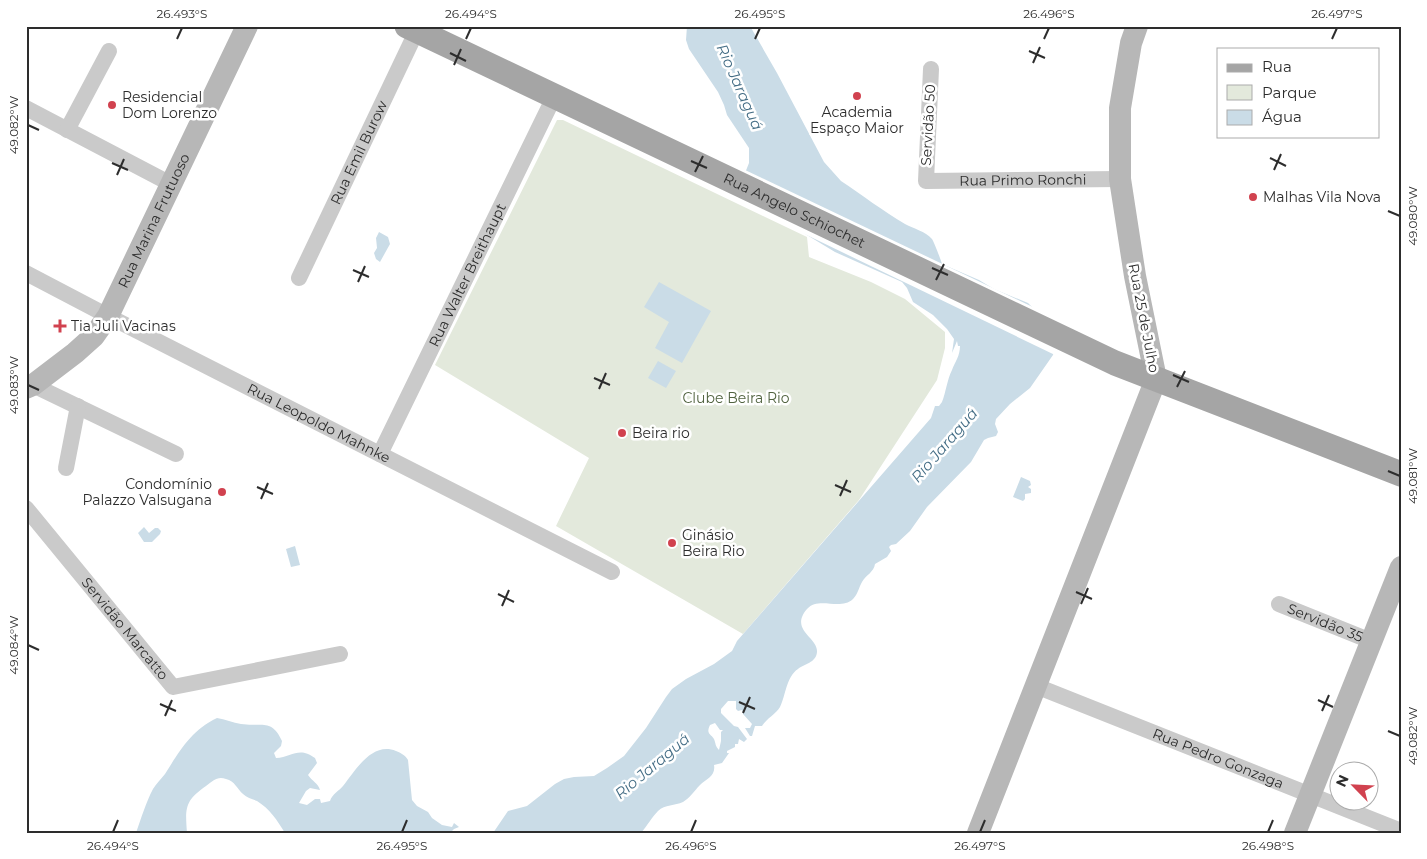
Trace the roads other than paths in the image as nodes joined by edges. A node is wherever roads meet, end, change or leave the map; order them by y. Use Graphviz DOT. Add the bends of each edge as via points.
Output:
graph roads {
  1 [pos="247,26"];
  2 [pos="1137,26"];
  3 [pos="414,28"];
  4 [pos="109,51"];
  5 [pos="931,69"];
  6 [pos="554,96"];
  7 [pos="26,108"];
  8 [pos="67,130"];
  9 [pos="1120,179"];
  10 [pos="926,181"];
  11 [pos="171,184"];
  12 [pos="26,272"];
  13 [pos="298,278"];
  14 [pos="108,316"];
  15 [pos="1156,379"];
  16 [pos="30,386"];
  17 [pos="78,406"];
  18 [pos="176,454"];
  19 [pos="380,454"];
  20 [pos="66,468"];
  21 [pos="1401,474"];
  22 [pos="26,508"];
  23 [pos="1401,567"];
  24 [pos="612,572"];
  25 [pos="1279,604"];
  26 [pos="1371,641"];
  27 [pos="340,654"];
  28 [pos="1036,686"];
  29 [pos="1310,795"];
  30 [pos="1401,831"];
  31 [pos="978,833"];
  32 [pos="1295,833"];
  1 -- 11 [label="main road, Rua Marina Frutuoso"];
  2 -- 9 [label="main road, Rua 25 de Julho" via="1120,108"];
  3 -- 6 [label="main road, Rua Angelo Schiochet"];
  3 -- 13 [label="street, Rua Emil Burow"];
  4 -- 8 [label="street"];
  5 -- 10 [label="street, Servidão 50"];
  6 -- 15 [label="main road, Rua Angelo Schiochet" via="1109,360"];
  6 -- 19 [label="street, Rua Walter Breithaupt"];
  7 -- 8 [label="street"];
  8 -- 11 [label="street"];
  9 -- 10 [label="street, Rua Primo Ronchi"];
  9 -- 15 [label="main road, Rua 25 de Julho"];
  11 -- 14 [label="main road, Rua Marina Frutuoso"];
  12 -- 14 [label="street, Rua Leopoldo Mahnke"];
  14 -- 16 [label="main road, Rua Marina Frutuoso" via="88,342"];
  14 -- 19 [label="street, Rua Leopoldo Mahnke"];
  15 -- 21 [label="main road, Rua 25 de Julho"];
  15 -- 28 [label="main road"];
  16 -- 17 [label="street"];
  17 -- 18 [label="street"];
  17 -- 20 [label="street"];
  19 -- 24 [label="street, Rua Leopoldo Mahnke"];
  22 -- 27 [label="street, Servidão Marcatto" via="173,687"];
  23 -- 26 [label="main road"];
  25 -- 26 [label="street, Servidão 35"];
  26 -- 29 [label="main road"];
  28 -- 29 [label="street, Rua Pedro Gonzaga"];
  28 -- 31 [label="main road"];
  29 -- 30 [label="street, Rua Pedro Gonzaga"];
  29 -- 32 [label="main road"];
}
